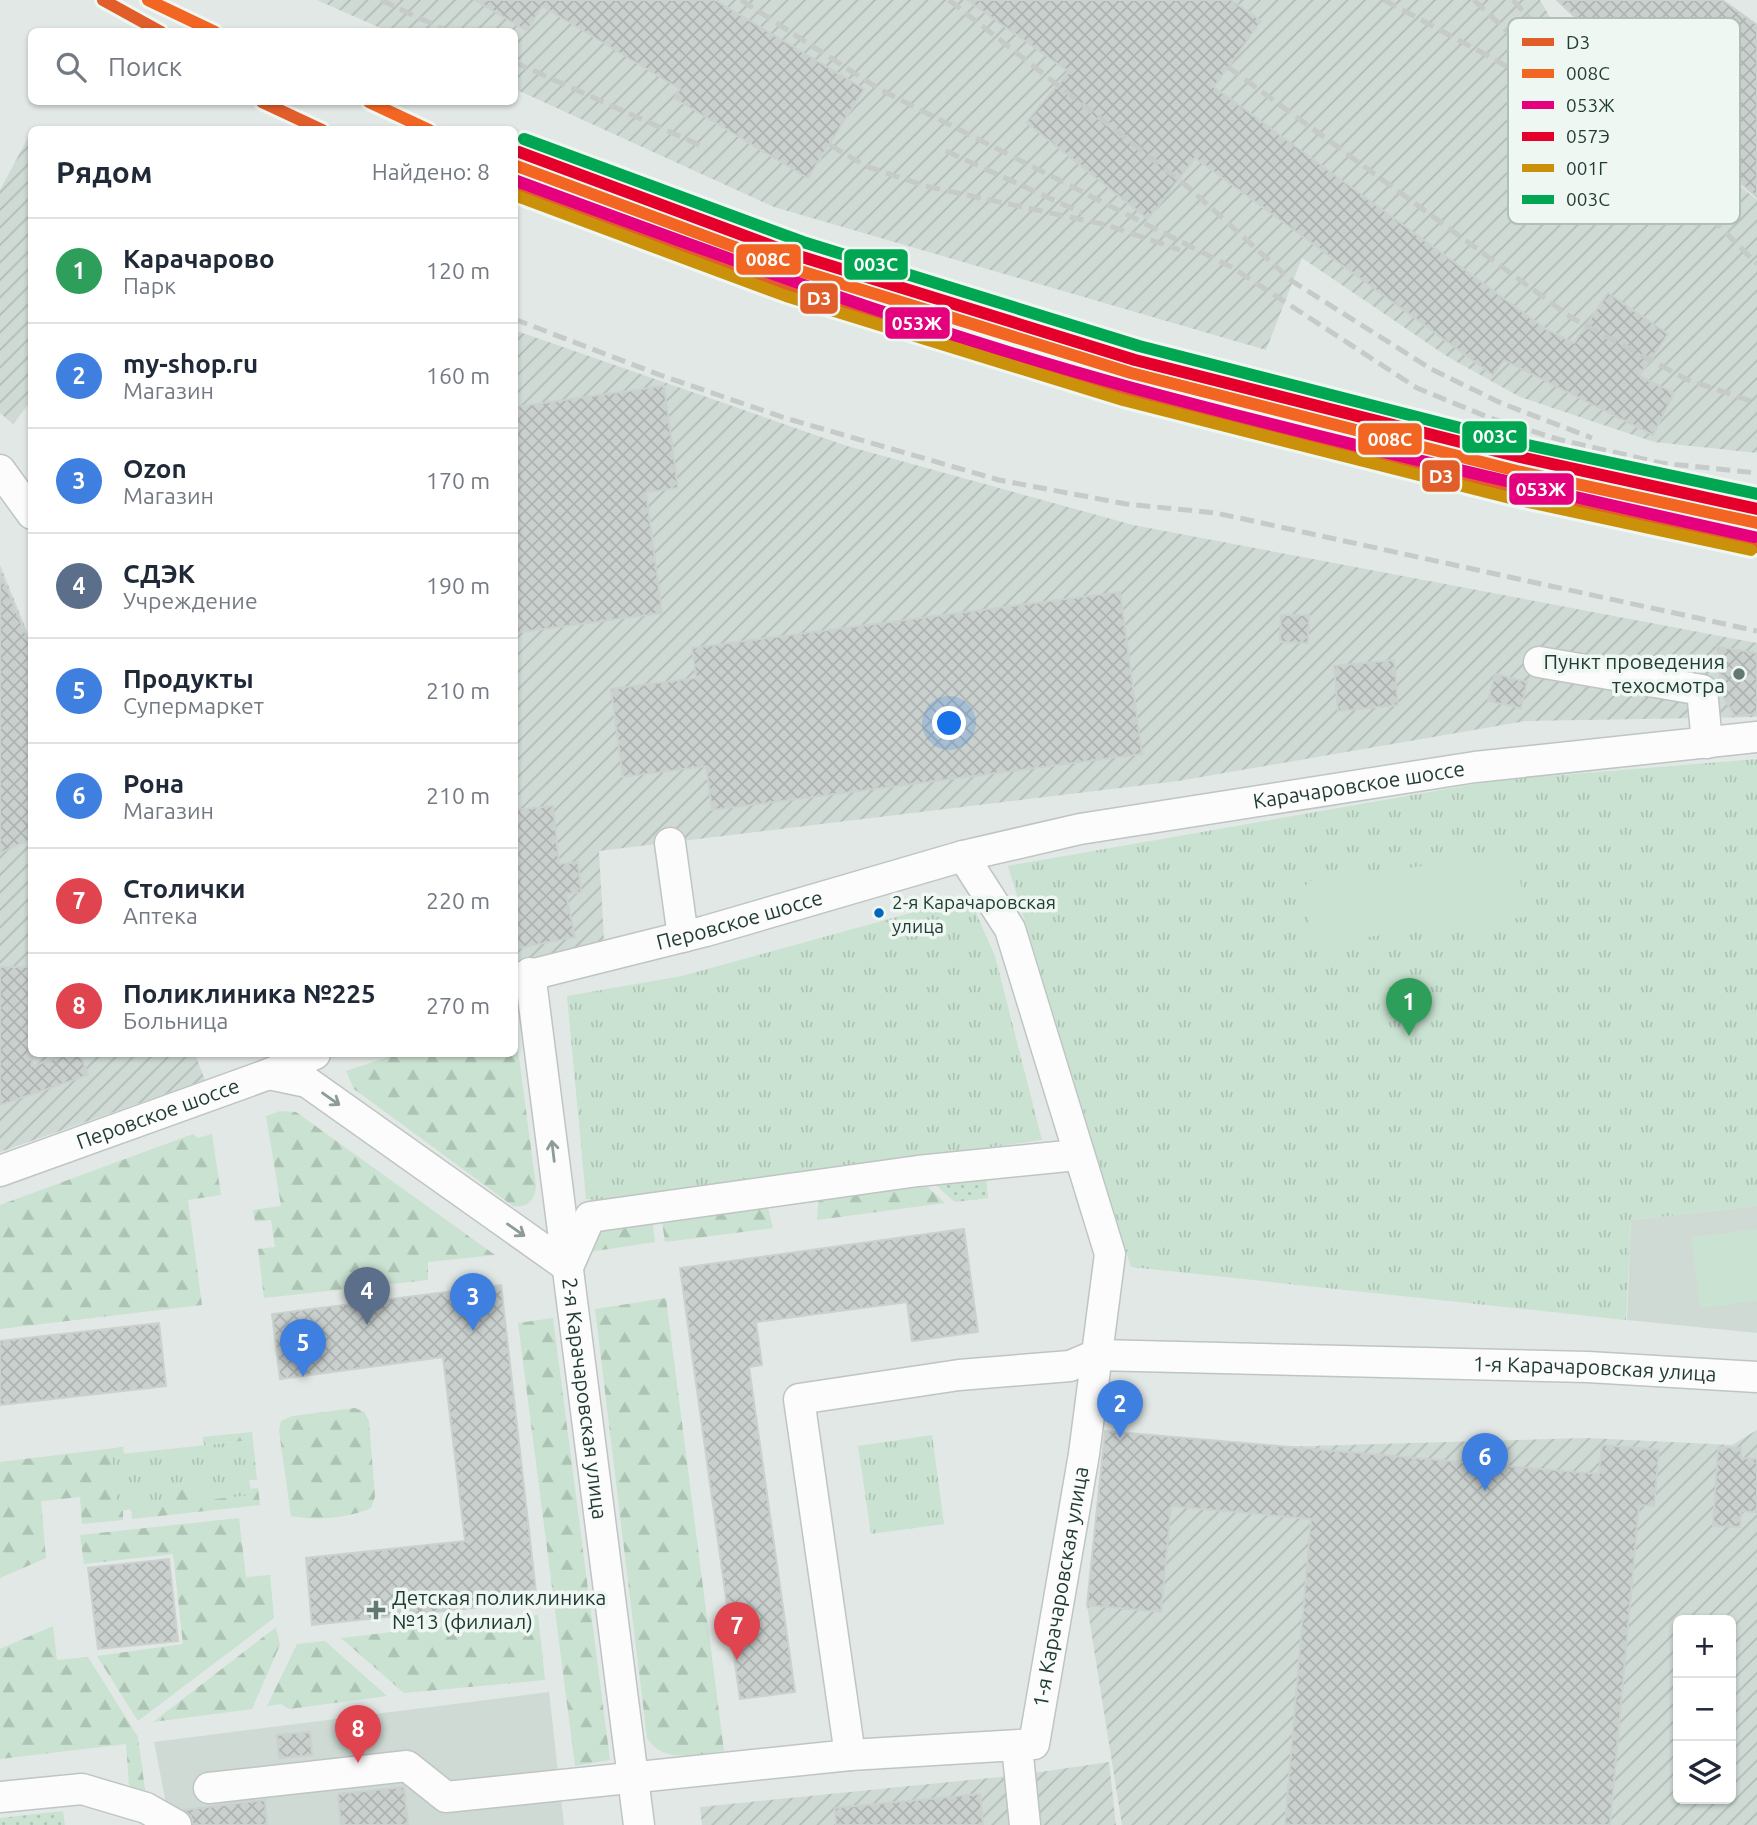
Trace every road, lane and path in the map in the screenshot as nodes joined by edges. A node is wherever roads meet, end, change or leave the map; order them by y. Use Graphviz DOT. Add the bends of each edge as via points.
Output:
graph roads {
  1 [pos="0,470"];
  2 [pos="28,508"];
  3 [pos="1539,662"];
  4 [pos="1757,737"];
  5 [pos="1707,743"];
  6 [pos="670,843"];
  7 [pos="963,856"];
  8 [pos="683,937"];
  9 [pos="522,976"];
  10 [pos="300,1057"];
  11 [pos="265,1064"];
  12 [pos="1077,1155"];
  13 [pos="0,1171"];
  14 [pos="568,1267"];
  15 [pos="1096,1355"];
  16 [pos="1757,1377"];
  17 [pos="1017,1746"];
  18 [pos="850,1755"];
  19 [pos="633,1776"];
  20 [pos="209,1788"];
  21 [pos="0,1797"];
  22 [pos="176,1825"];
  23 [pos="639,1825"];
  24 [pos="1025,1825"];
  1 -- 2 [label="street"];
  3 -- 5 [label="street" via="1702,690"];
  4 -- 5 [label="street, Карачаровское шоссе"];
  5 -- 7 [label="street, Карачаровское шоссе" via="1475,767 1080,829"];
  6 -- 8 [label="street"];
  7 -- 8 [label="street, Перовское шоссе"];
  7 -- 12 [label="street" via="1010,929"];
  8 -- 9 [label="street, Перовское шоссе"];
  14 -- 9 [label="street, 2-я Карачаровская улица, one-way"];
  10 -- 11 [label="street, Перовское шоссе"];
  11 -- 13 [label="street, Перовское шоссе"];
  11 -- 14 [label="street, one-way" via="307,1082"];
  12 -- 14 [label="street" via="918,1171 590,1217"];
  12 -- 15 [label="street" via="1110,1255"];
  14 -- 19 [label="street, 2-я Карачаровская улица"];
  15 -- 16 [label="street, 1-я Карачаровская улица" via="1588,1367"];
  15 -- 17 [label="street, 1-я Карачаровская улица" via="1084,1454 1034,1744"];
  15 -- 18 [label="street" via="1070,1366 959,1375 799,1399"];
  17 -- 18 [label="street"];
  17 -- 24 [label="street"];
  18 -- 19 [label="street"];
  19 -- 20 [label="street" via="446,1797 407,1766"];
  19 -- 23 [label="street, 2-я Карачаровская улица"];
  21 -- 22 [label="street" via="82,1789 146,1808"];
}
